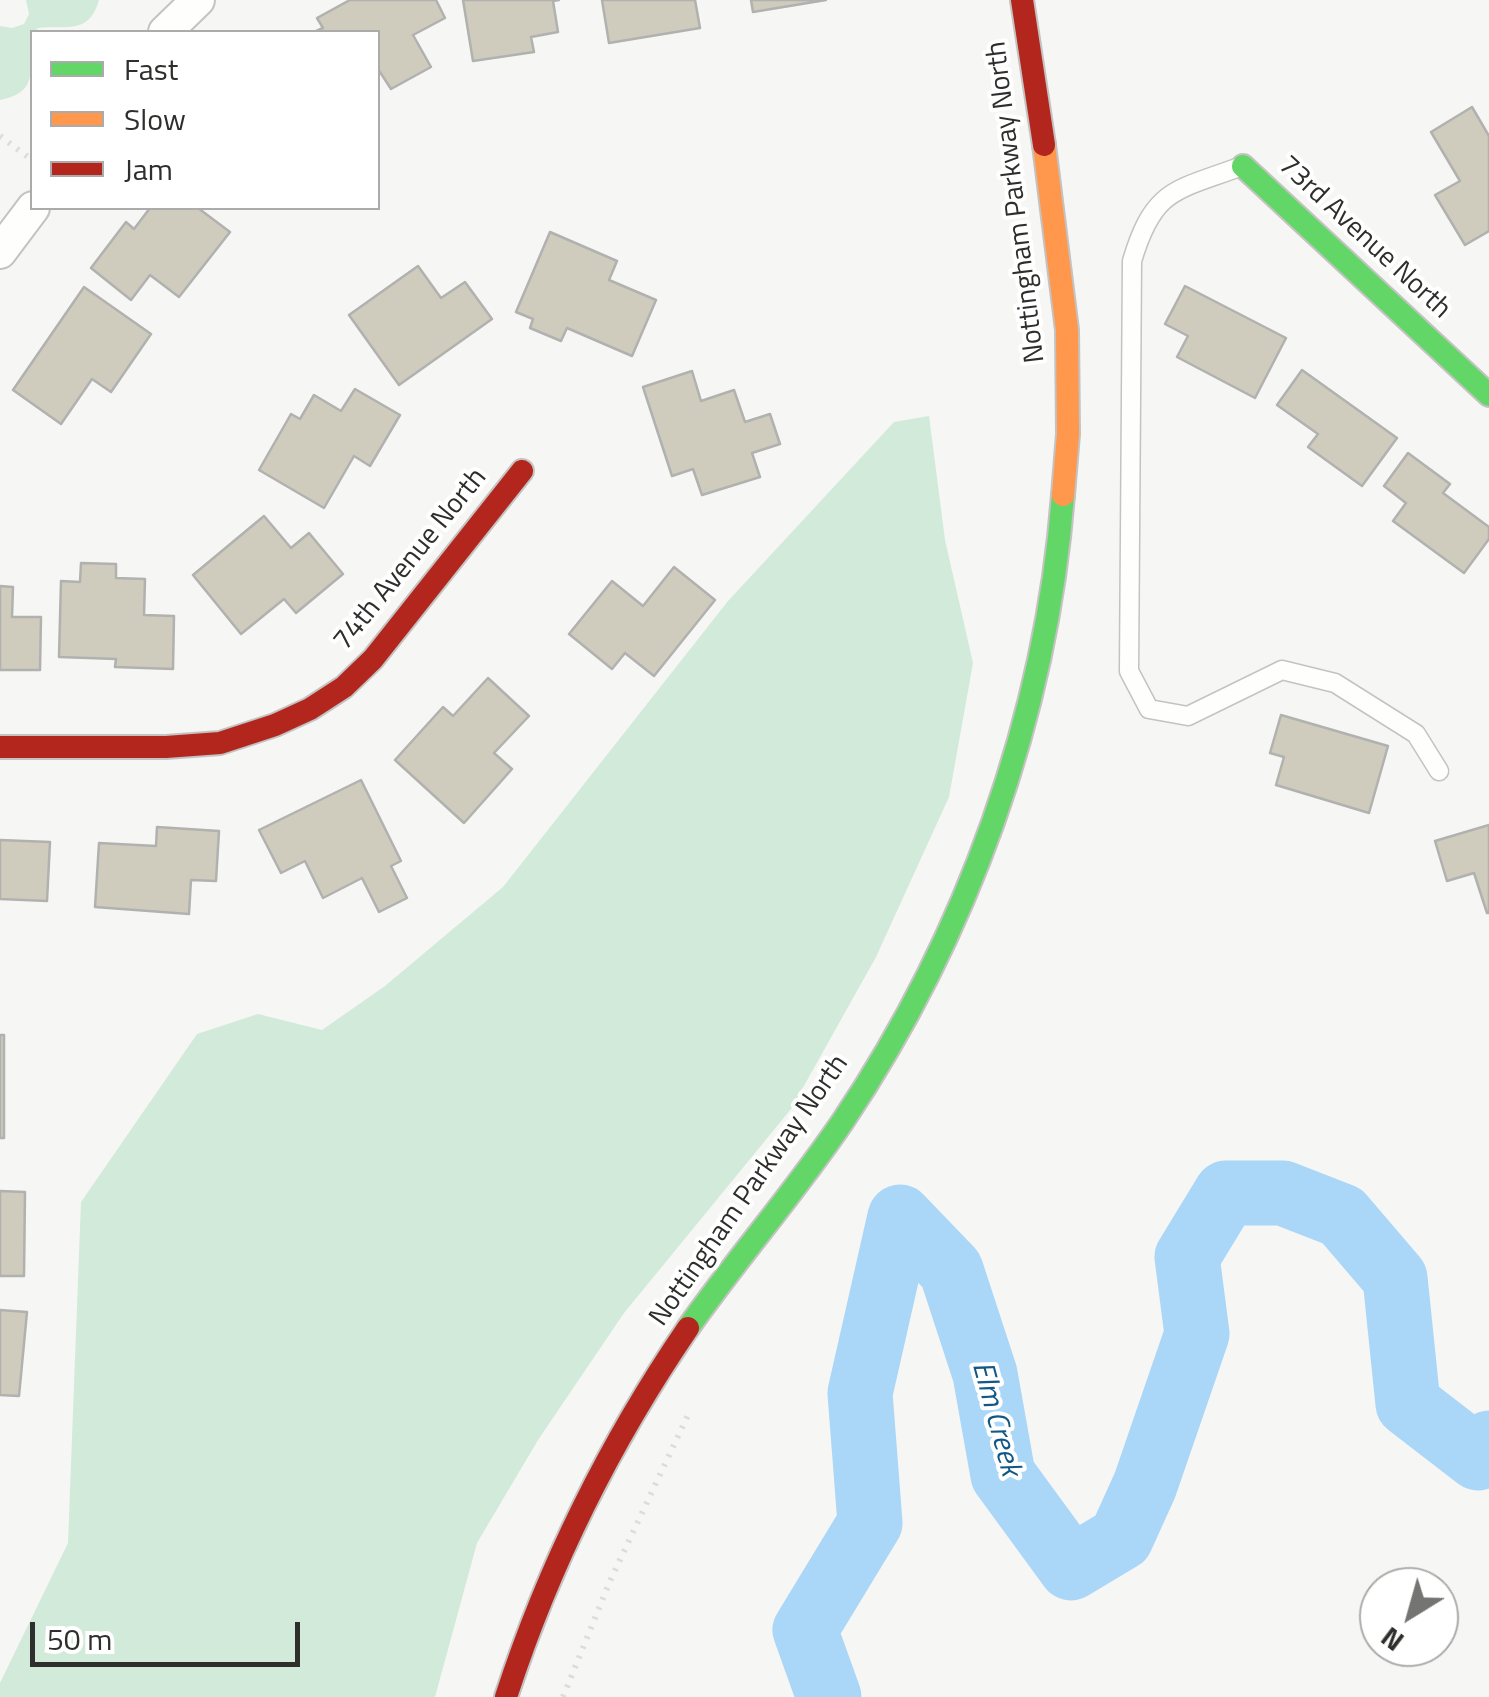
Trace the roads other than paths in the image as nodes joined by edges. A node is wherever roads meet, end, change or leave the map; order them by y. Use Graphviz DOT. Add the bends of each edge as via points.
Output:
graph roads {
  1 [pos="198,0"];
  2 [pos="1022,0"];
  3 [pos="167,30"];
  4 [pos="1243,166"];
  5 [pos="32,210"];
  6 [pos="0,252"];
  7 [pos="1489,394"];
  8 [pos="522,471"];
  9 [pos="0,748"];
  10 [pos="1439,770"];
  11 [pos="506,1697"];
  1 -- 3 [label="street"];
  2 -- 11 [label="street, Nottingham Parkway North" via="1067,328 1068,462 1054,586 1010,772 954,919 910,1008 846,1118 659,1375 578,1518"];
  4 -- 7 [label="street, 73rd Avenue North"];
  4 -- 10 [label="lane" via="1167,194 1142,228 1132,261 1129,672 1148,709 1188,716 1282,670 1334,684 1416,734"];
  5 -- 6 [label="street"];
  8 -- 9 [label="street, 74th Avenue North" via="373,659 310,709 220,743"];
}
